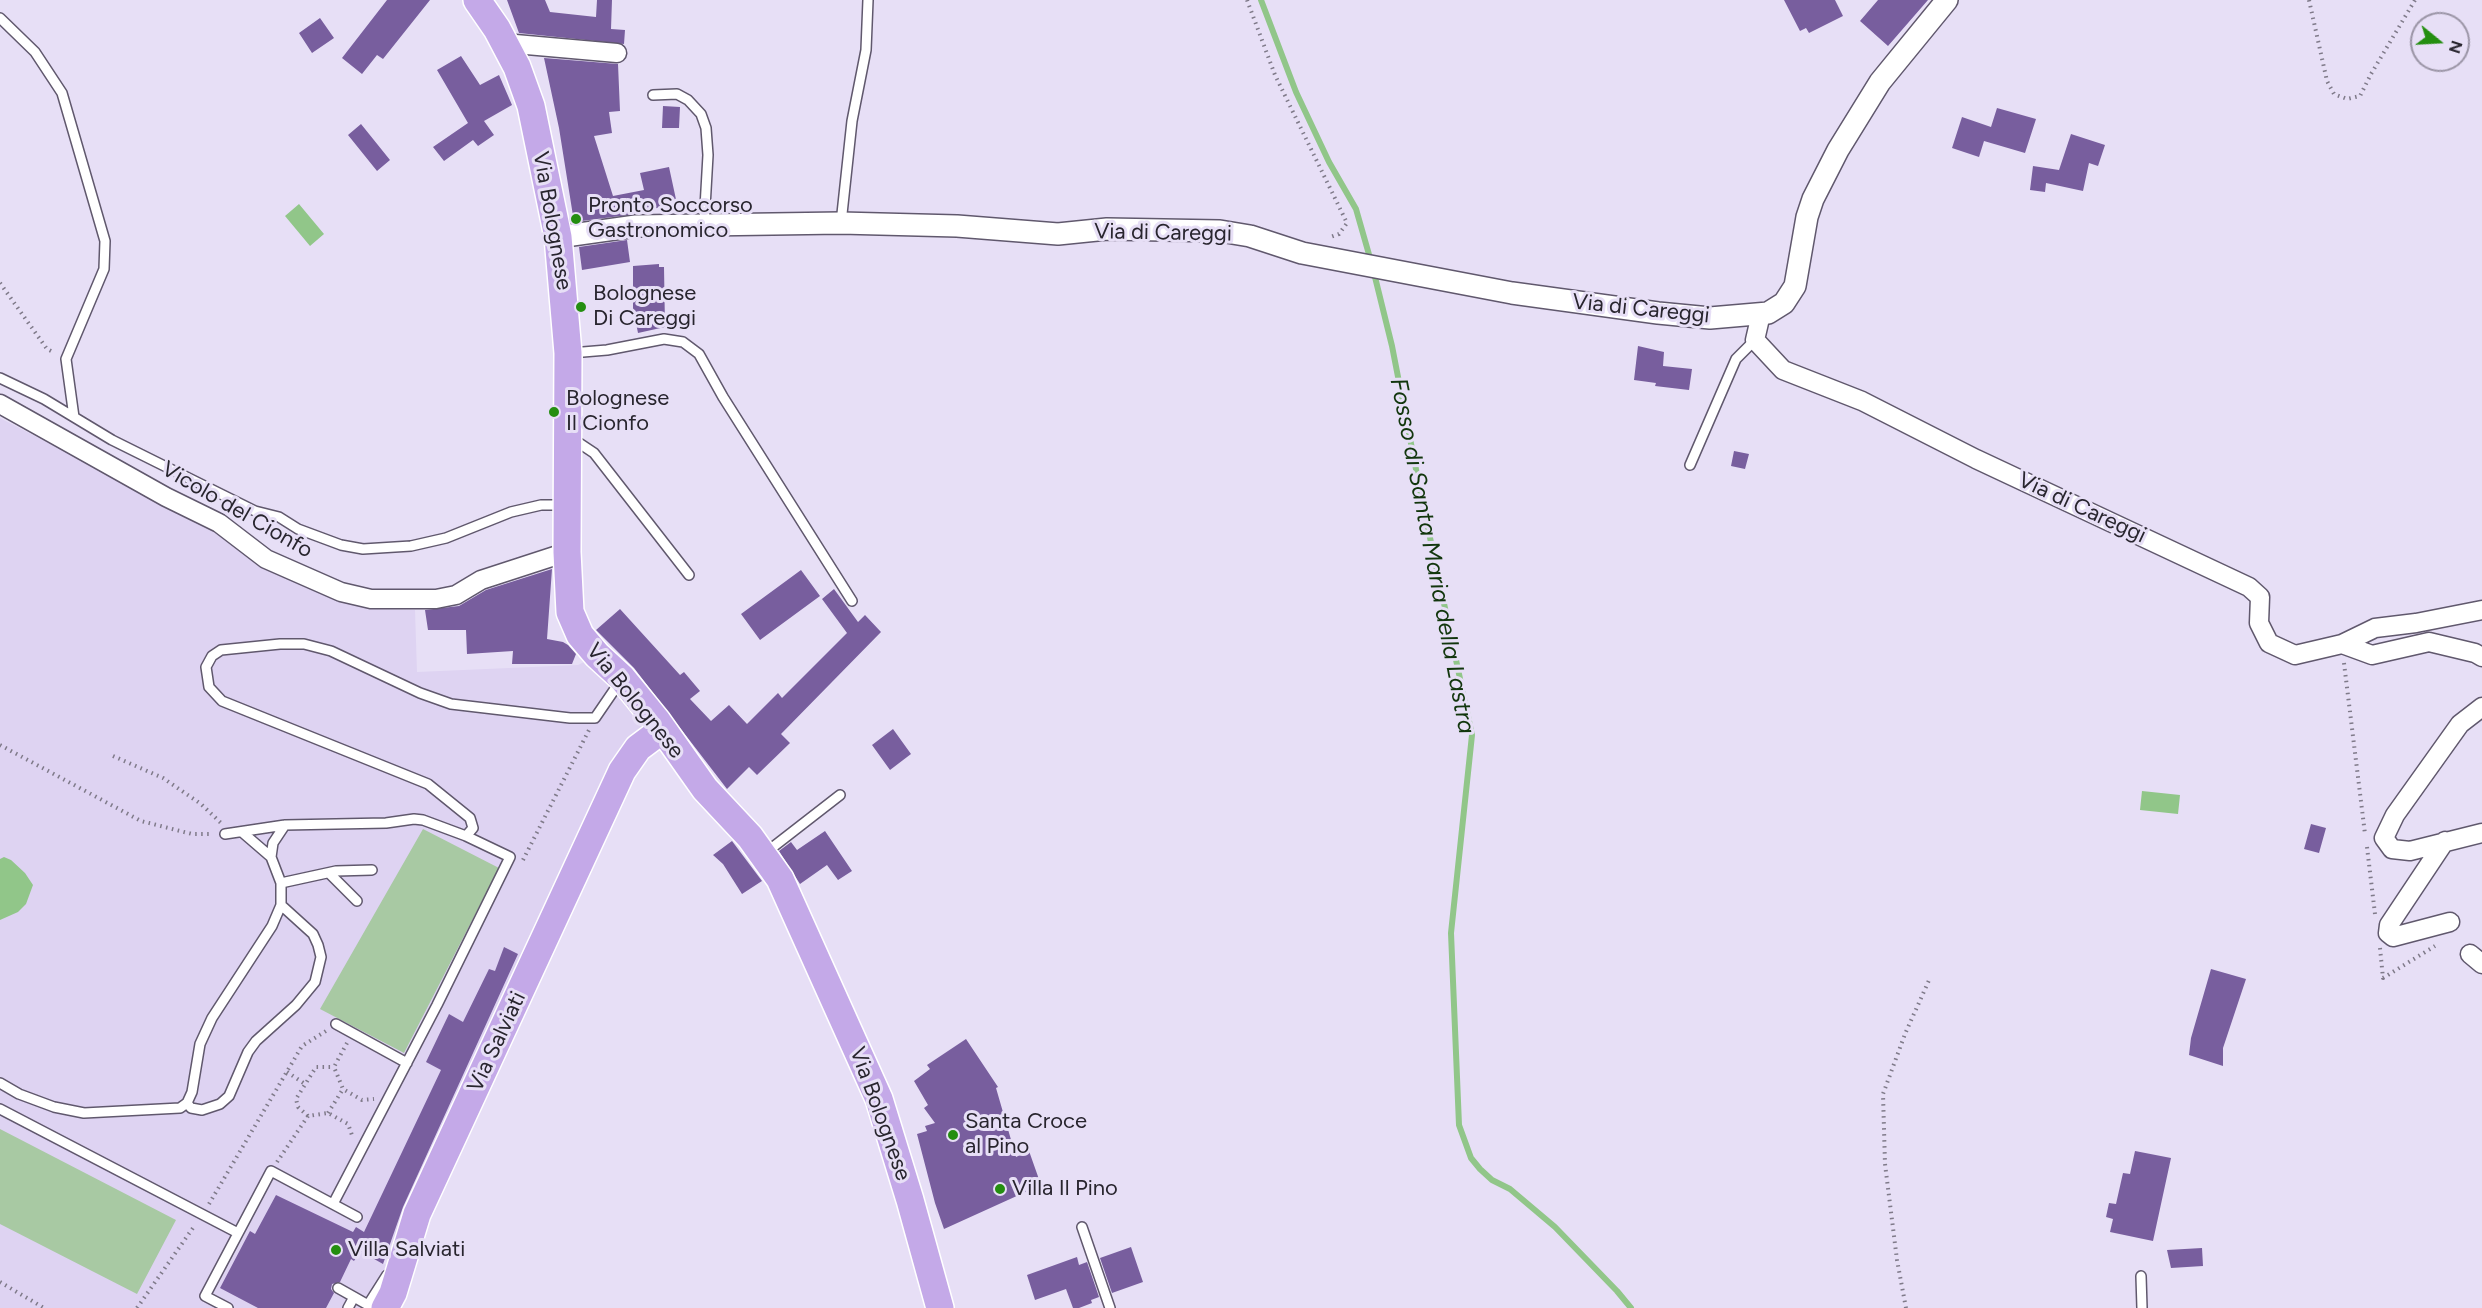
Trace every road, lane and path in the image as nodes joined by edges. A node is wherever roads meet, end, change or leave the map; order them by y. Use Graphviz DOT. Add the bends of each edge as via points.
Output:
graph roads {
  1 [pos="477,0"];
  2 [pos="868,0"];
  3 [pos="1247,0"];
  4 [pos="1947,0"];
  5 [pos="2309,0"];
  6 [pos="2415,0"];
  7 [pos="0,18"];
  8 [pos="504,43"];
  9 [pos="617,53"];
  10 [pos="653,95"];
  11 [pos="841,223"];
  12 [pos="704,225"];
  13 [pos="558,237"];
  14 [pos="1323,239"];
  15 [pos="0,283"];
  16 [pos="1761,314"];
  17 [pos="1755,340"];
  18 [pos="568,353"];
  19 [pos="66,358"];
  20 [pos="0,378"];
  21 [pos="0,404"];
  22 [pos="74,417"];
  23 [pos="568,436"];
  24 [pos="1690,465"];
  25 [pos="568,506"];
  26 [pos="567,552"];
  27 [pos="689,575"];
  28 [pos="852,601"];
  29 [pos="2482,610"];
  30 [pos="2342,645"];
  31 [pos="2482,657"];
  32 [pos="622,678"];
  33 [pos="2482,707"];
  34 [pos="594,718"];
  35 [pos="662,730"];
  36 [pos="0,745"];
  37 [pos="678,753"];
  38 [pos="113,756"];
  39 [pos="618,779"];
  40 [pos="840,795"];
  41 [pos="285,825"];
  42 [pos="233,833"];
  43 [pos="2482,833"];
  44 [pos="466,836"];
  45 [pos="2445,841"];
  46 [pos="763,854"];
  47 [pos="271,857"];
  48 [pos="522,862"];
  49 [pos="372,870"];
  50 [pos="329,873"];
  51 [pos="281,883"];
  52 [pos="357,901"];
  53 [pos="281,905"];
  54 [pos="2450,922"];
  55 [pos="1930,978"];
  56 [pos="336,1024"];
  57 [pos="352,1033"];
  58 [pos="407,1063"];
  59 [pos="334,1068"];
  60 [pos="286,1072"];
  61 [pos="0,1083"];
  62 [pos="306,1084"];
  63 [pos="343,1089"];
  64 [pos="390,1097"];
  65 [pos="187,1103"];
  66 [pos="0,1109"];
  67 [pos="328,1113"];
  68 [pos="309,1116"];
  69 [pos="359,1155"];
  70 [pos="271,1172"];
  71 [pos="333,1204"];
  72 [pos="203,1214"];
  73 [pos="357,1217"];
  74 [pos="1082,1227"];
  75 [pos="238,1233"];
  76 [pos="404,1253"];
  77 [pos="2141,1276"];
  78 [pos="0,1282"];
  79 [pos="338,1288"];
  80 [pos="354,1298"];
  81 [pos="44,1308"];
  82 [pos="137,1308"];
  83 [pos="228,1308"];
  84 [pos="348,1308"];
  85 [pos="385,1308"];
  86 [pos="940,1308"];
  87 [pos="1110,1308"];
  88 [pos="1906,1308"];
  89 [pos="2142,1308"];
  1 -- 8 [label="main road, Via Bolognese"];
  2 -- 11 [label="lane" via="866,50 852,121"];
  3 -- 14 [label="path" via="1275,75 1347,224 1339,234"];
  4 -- 16 [label="street, Via di Careggi" via="1880,82 1838,150 1807,217 1795,286 1784,303"];
  5 -- 6 [label="path" via="2327,81 2334,94 2347,99 2360,96"];
  7 -- 19 [label="lane" via="35,52 62,93 105,241 104,269"];
  8 -- 9 [label="street"];
  8 -- 13 [label="main road, Via Bolognese" via="531,106"];
  10 -- 12 [label="lane" via="677,94 688,100 706,128"];
  11 -- 12 [label="street, Via di Careggi"];
  11 -- 16 [label="street, Via di Careggi" via="1058,234 1107,229 1220,231 1302,253 1512,293 1658,314 1710,318"];
  12 -- 13 [label="street, Via di Careggi" via="636,226"];
  13 -- 18 [label="main road, Via Bolognese"];
  15 -- 19 [label="path" via="47,349"];
  16 -- 17 [label="street"];
  17 -- 24 [label="lane" via="1736,359"];
  17 -- 30 [label="street, Via di Careggi" via="1783,370 1862,401 2249,587 2260,597 2259,623 2269,643 2295,655"];
  18 -- 23 [label="main road, Via Bolognese"];
  18 -- 28 [label="lane" via="664,339 683,342 699,354"];
  19 -- 22 [label="lane"];
  20 -- 22 [label="lane"];
  21 -- 26 [label="street, Vicolo del Cionfo" via="219,523 266,558 341,592 371,599 436,599"];
  22 -- 25 [label="lane" via="255,511 279,517 317,538 363,549 411,546 446,538 511,512"];
  23 -- 25 [label="main road, Via Bolognese"];
  23 -- 27 [label="lane" via="594,453"];
  25 -- 26 [label="main road, Via Bolognese"];
  26 -- 32 [label="main road, Via Bolognese" via="570,612 597,655"];
  29 -- 30 [label="street, Via di Careggi" via="2375,628"];
  30 -- 31 [label="street" via="2372,655 2430,642"];
  32 -- 34 [label="lane"];
  32 -- 35 [label="main road, Via Bolognese"];
  33 -- 45 [label="street" via="2460,724 2395,815 2384,838 2392,849 2410,851"];
  34 -- 44 [label="lane" via="451,704 331,651 304,644 221,650 212,656 206,667 209,687 222,701 428,784 470,818 473,828"];
  34 -- 48 [label="path"];
  35 -- 37 [label="main road, Via Bolognese"];
  35 -- 39 [label="main road, Via Salviati" via="629,758"];
  36 -- 42 [label="path" via="141,821 192,834"];
  37 -- 39 [label="main road" via="634,766"];
  37 -- 46 [label="main road, Via Bolognese"];
  38 -- 42 [label="path" via="163,778 201,804"];
  39 -- 76 [label="main road, Via Salviati" via="417,1214"];
  40 -- 46 [label="lane"];
  41 -- 42 [label="lane"];
  41 -- 44 [label="lane" via="386,824 414,819"];
  41 -- 47 [label="lane" via="273,843"];
  42 -- 47 [label="lane"];
  43 -- 45 [label="street"];
  44 -- 58 [label="lane" via="510,857"];
  45 -- 54 [label="street" via="2389,925 2388,933 2393,937"];
  46 -- 86 [label="main road, Via Bolognese" via="784,888 879,1099"];
  47 -- 51 [label="lane"];
  49 -- 50 [label="lane"];
  50 -- 51 [label="lane"];
  50 -- 52 [label="lane"];
  51 -- 53 [label="lane"];
  53 -- 65 [label="lane" via="272,926 212,1018 200,1044"];
  53 -- 65 [label="lane" via="313,934 318,945 321,957 315,982 256,1041 229,1096 202,1110"];
  55 -- 88 [label="path" via="1883,1094 1885,1164"];
  56 -- 57 [label="lane"];
  56 -- 60 [label="path" via="302,1046"];
  57 -- 58 [label="lane"];
  57 -- 59 [label="path"];
  58 -- 64 [label="lane"];
  59 -- 62 [label="path" via="316,1067"];
  59 -- 63 [label="path"];
  60 -- 62 [label="path"];
  60 -- 72 [label="path"];
  61 -- 65 [label="lane" via="54,1107 84,1113 180,1108"];
  62 -- 68 [label="path" via="296,1099 298,1107"];
  63 -- 64 [label="path" via="362,1100"];
  63 -- 67 [label="path"];
  64 -- 69 [label="lane"];
  66 -- 72 [label="lane"];
  67 -- 68 [label="path"];
  67 -- 69 [label="path" via="348,1124"];
  68 -- 70 [label="path"];
  69 -- 71 [label="lane"];
  70 -- 71 [label="lane"];
  70 -- 75 [label="lane"];
  71 -- 73 [label="lane"];
  72 -- 75 [label="lane"];
  72 -- 82 [label="path"];
  74 -- 87 [label="lane"];
  75 -- 83 [label="lane" via="205,1296"];
  76 -- 80 [label="lane" via="368,1305"];
  76 -- 85 [label="main road, Via Salviati"];
  77 -- 89 [label="lane"];
  78 -- 81 [label="path"];
  79 -- 80 [label="lane"];
  80 -- 84 [label="lane"];
}
